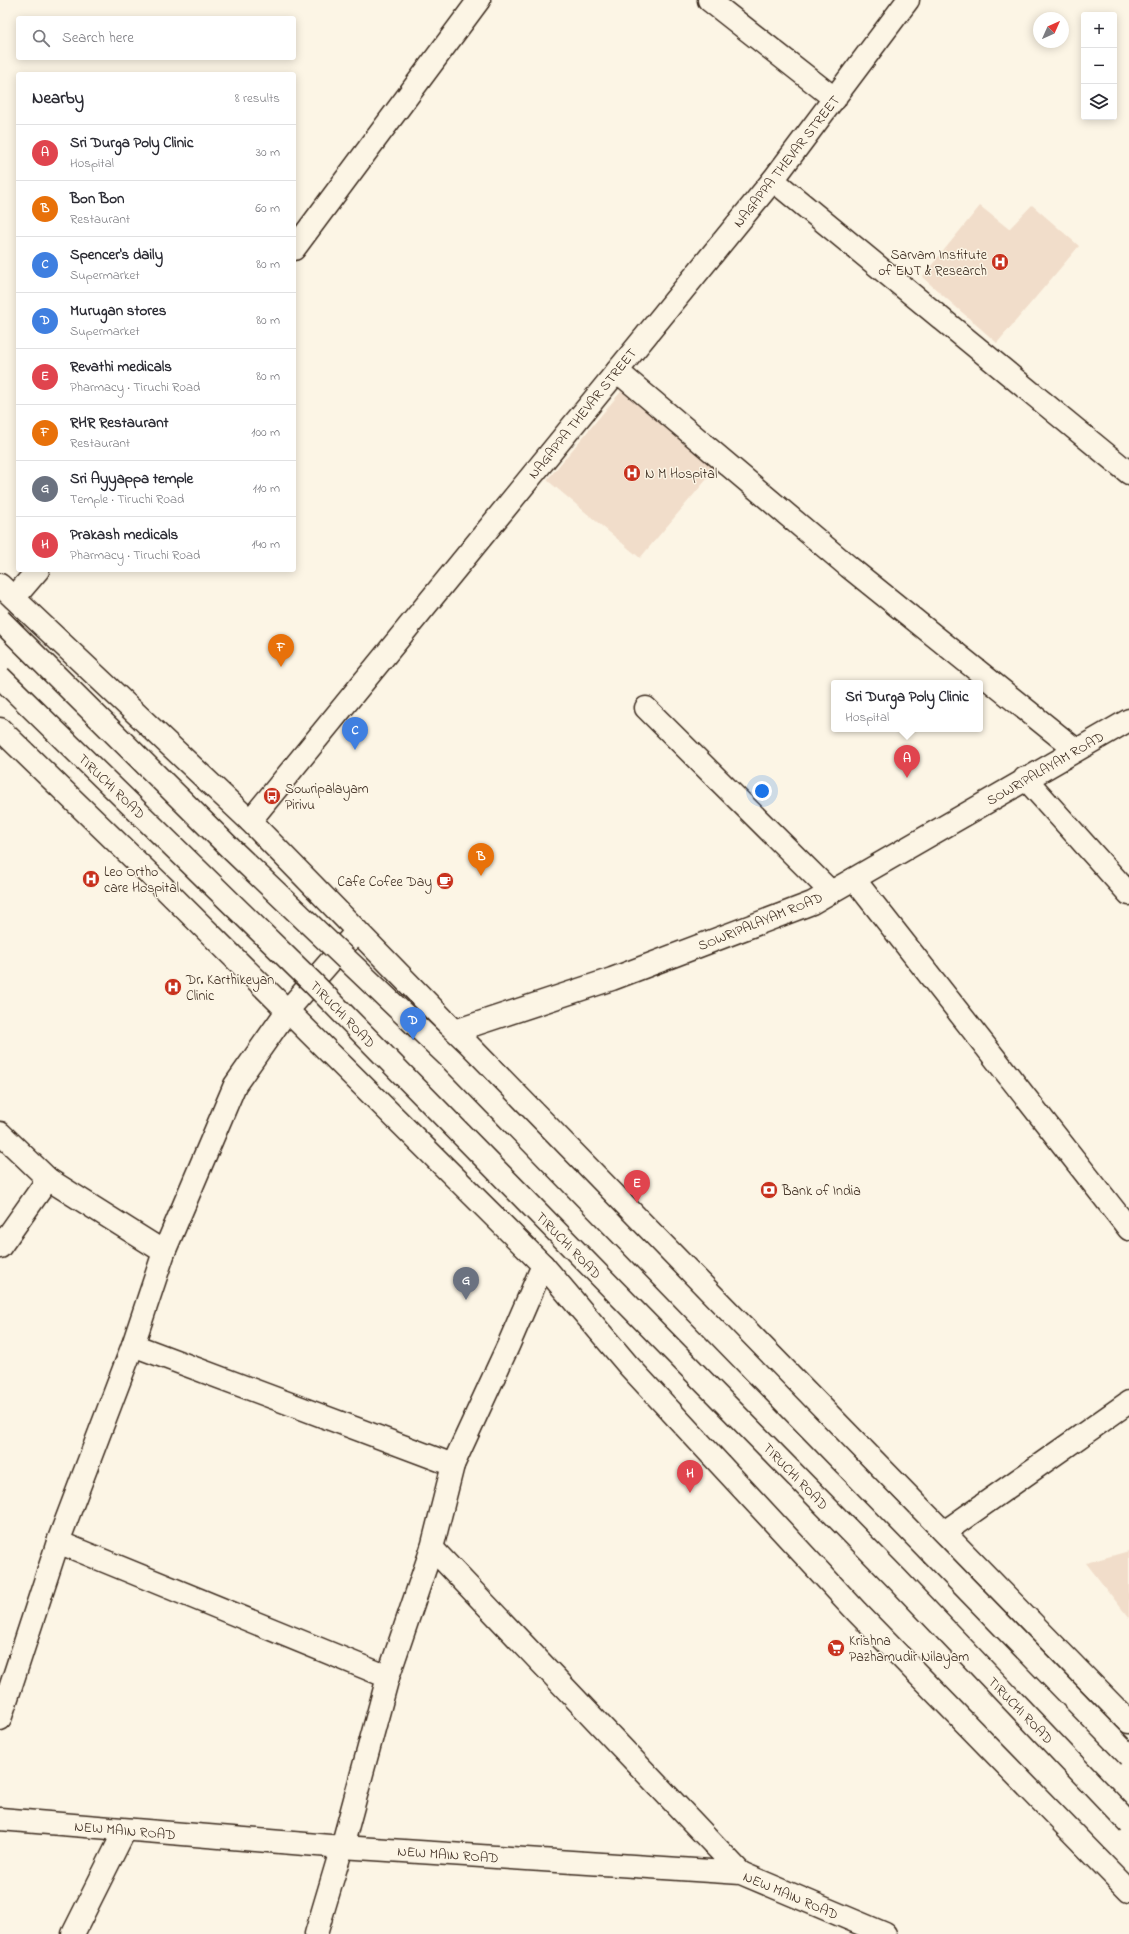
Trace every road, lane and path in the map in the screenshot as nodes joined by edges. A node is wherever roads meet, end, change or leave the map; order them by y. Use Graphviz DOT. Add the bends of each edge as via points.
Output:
graph roads {
  1 [pos="479,0"];
  2 [pos="709,0"];
  3 [pos="908,0"];
  4 [pos="835,99"];
  5 [pos="773,180"];
  6 [pos="296,246"];
  7 [pos="617,371"];
  8 [pos="1129,473"];
  9 [pos="35,572"];
  10 [pos="7,591"];
  11 [pos="0,620"];
  12 [pos="0,677"];
  13 [pos="646,708"];
  14 [pos="1129,720"];
  15 [pos="0,728"];
  16 [pos="1076,750"];
  17 [pos="1025,778"];
  18 [pos="250,821"];
  19 [pos="854,879"];
  20 [pos="831,892"];
  21 [pos="1129,894"];
  22 [pos="357,931"];
  23 [pos="287,1011"];
  24 [pos="455,1030"];
  25 [pos="0,1133"];
  26 [pos="48,1179"];
  27 [pos="1129,1229"];
  28 [pos="0,1247"];
  29 [pos="164,1252"];
  30 [pos="543,1265"];
  31 [pos="133,1345"];
  32 [pos="1129,1402"];
  33 [pos="453,1465"];
  34 [pos="943,1533"];
  35 [pos="58,1542"];
  36 [pos="432,1548"];
  37 [pos="388,1677"];
  38 [pos="0,1720"];
  39 [pos="1129,1722"];
  40 [pos="1129,1756"];
  41 [pos="0,1819"];
  42 [pos="1129,1822"];
  43 [pos="125,1830"];
  44 [pos="342,1847"];
  45 [pos="741,1873"];
  46 [pos="1129,1891"];
  47 [pos="73,1934"];
  48 [pos="316,1934"];
  49 [pos="885,1934"];
  1 -- 6 [label="main road"];
  2 -- 4 [label="main road"];
  3 -- 4 [label="main road, NAGAPPA THEVAR STREET"];
  4 -- 5 [label="main road, NAGAPPA THEVAR STREET"];
  5 -- 7 [label="main road, NAGAPPA THEVAR STREET"];
  5 -- 8 [label="main road"];
  7 -- 16 [label="main road" via="849,567"];
  7 -- 18 [label="main road, NAGAPPA THEVAR STREET"];
  9 -- 10 [label="main road"];
  10 -- 18 [label="main road"];
  11 -- 40 [label="main road, bridge" via="232,850 452,1060"];
  12 -- 42 [label="main road, TIRUCHI ROAD, bridge" via="313,983 897,1580"];
  13 -- 20 [label="main road"];
  14 -- 16 [label="main road, SOWRIPALAYAM ROAD"];
  15 -- 23 [label="main road"];
  16 -- 17 [label="main road, SOWRIPALAYAM ROAD"];
  17 -- 19 [label="main road, SOWRIPALAYAM ROAD"];
  17 -- 21 [label="main road"];
  18 -- 22 [label="main road"];
  19 -- 20 [label="main road, SOWRIPALAYAM ROAD"];
  19 -- 27 [label="main road"];
  20 -- 24 [label="main road, SOWRIPALAYAM ROAD" via="812,903 612,979"];
  22 -- 23 [label="main road"];
  22 -- 24 [label="main road"];
  23 -- 29 [label="main road" via="235,1085"];
  23 -- 30 [label="main road"];
  24 -- 34 [label="main road"];
  25 -- 26 [label="main road"];
  26 -- 28 [label="main road"];
  26 -- 29 [label="main road"];
  29 -- 31 [label="main road"];
  30 -- 33 [label="main road"];
  30 -- 46 [label="main road" via="628,1365 857,1612"];
  31 -- 33 [label="main road"];
  31 -- 35 [label="main road"];
  32 -- 34 [label="main road"];
  33 -- 36 [label="main road"];
  34 -- 39 [label="main road"];
  35 -- 37 [label="main road"];
  35 -- 38 [label="main road"];
  36 -- 37 [label="main road"];
  36 -- 45 [label="main road"];
  37 -- 44 [label="main road"];
  41 -- 43 [label="main road, NEW MAIN ROAD"];
  43 -- 44 [label="main road, NEW MAIN ROAD"];
  43 -- 47 [label="main road"];
  44 -- 45 [label="main road, NEW MAIN ROAD"];
  44 -- 48 [label="main road"];
  45 -- 49 [label="main road, NEW MAIN ROAD"];
}
